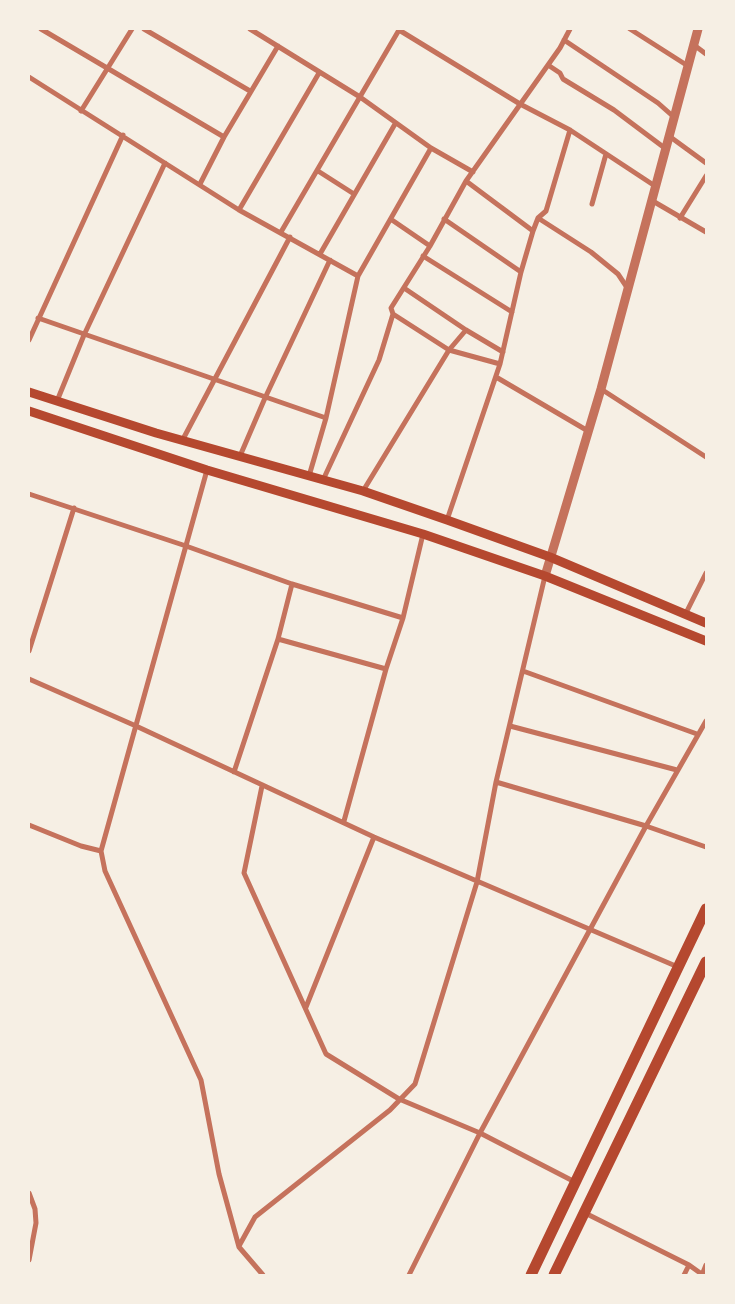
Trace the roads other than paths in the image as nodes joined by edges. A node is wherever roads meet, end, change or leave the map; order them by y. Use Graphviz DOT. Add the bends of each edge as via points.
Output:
graph roads {
  1 [pos="41,29"];
  2 [pos="132,29"];
  3 [pos="144,29"];
  4 [pos="250,29"];
  5 [pos="570,29"];
  6 [pos="630,29"];
  7 [pos="698,29"];
  8 [pos="564,40"];
  9 [pos="694,45"];
  10 [pos="278,46"];
  11 [pos="706,54"];
  12 [pos="548,65"];
  13 [pos="688,66"];
  14 [pos="108,67"];
  15 [pos="319,73"];
  16 [pos="29,77"];
  17 [pos="250,91"];
  18 [pos="360,97"];
  19 [pos="520,104"];
  20 [pos="81,110"];
  21 [pos="675,118"];
  22 [pos="395,124"];
  23 [pos="570,130"];
  24 [pos="123,135"];
  25 [pos="669,136"];
  26 [pos="224,137"];
  27 [pos="431,148"];
  28 [pos="666,149"];
  29 [pos="606,154"];
  30 [pos="165,163"];
  31 [pos="706,163"];
  32 [pos="318,171"];
  33 [pos="474,172"];
  34 [pos="706,176"];
  35 [pos="466,181"];
  36 [pos="200,184"];
  37 [pos="655,186"];
  38 [pos="354,194"];
  39 [pos="651,200"];
  40 [pos="592,204"];
  41 [pos="239,210"];
  42 [pos="538,218"];
  43 [pos="680,218"];
  44 [pos="444,219"];
  45 [pos="392,220"];
  46 [pos="533,231"];
  47 [pos="281,232"];
  48 [pos="706,232"];
  49 [pos="290,237"];
  50 [pos="430,246"];
  51 [pos="320,254"];
  52 [pos="423,256"];
  53 [pos="330,260"];
  54 [pos="520,272"];
  55 [pos="358,276"];
  56 [pos="404,288"];
  57 [pos="628,289"];
  58 [pos="512,312"];
  59 [pos="393,314"];
  60 [pos="38,318"];
  61 [pos="466,330"];
  62 [pos="84,335"];
  63 [pos="29,340"];
  64 [pos="449,350"];
  65 [pos="503,352"];
  66 [pos="500,364"];
  67 [pos="496,377"];
  68 [pos="216,380"];
  69 [pos="601,389"];
  70 [pos="29,392"];
  71 [pos="264,398"];
  72 [pos="57,402"];
  73 [pos="29,411"];
  74 [pos="326,418"];
  75 [pos="588,432"];
  76 [pos="182,441"];
  77 [pos="240,456"];
  78 [pos="706,457"];
  79 [pos="207,470"];
  80 [pos="309,476"];
  81 [pos="323,480"];
  82 [pos="363,491"];
  83 [pos="29,494"];
  84 [pos="74,508"];
  85 [pos="446,520"];
  86 [pos="423,534"];
  87 [pos="186,546"];
  88 [pos="550,557"];
  89 [pos="706,573"];
  90 [pos="545,576"];
  91 [pos="292,584"];
  92 [pos="685,615"];
  93 [pos="403,618"];
  94 [pos="706,623"];
  95 [pos="278,639"];
  96 [pos="706,641"];
  97 [pos="29,651"];
  98 [pos="386,669"];
  99 [pos="523,671"];
  100 [pos="29,679"];
  101 [pos="706,721"];
  102 [pos="136,726"];
  103 [pos="510,726"];
  104 [pos="697,734"];
  105 [pos="677,770"];
  106 [pos="234,772"];
  107 [pos="496,782"];
  108 [pos="262,786"];
  109 [pos="344,821"];
  110 [pos="29,825"];
  111 [pos="646,826"];
  112 [pos="374,837"];
  113 [pos="706,847"];
  114 [pos="101,851"];
  115 [pos="477,882"];
  116 [pos="706,909"];
  117 [pos="591,929"];
  118 [pos="706,964"];
  119 [pos="678,967"];
  120 [pos="306,1007"];
  121 [pos="399,1098"];
  122 [pos="480,1133"];
  123 [pos="575,1183"];
  124 [pos="29,1193"];
  125 [pos="585,1212"];
  126 [pos="239,1246"];
  127 [pos="29,1260"];
  128 [pos="689,1265"];
  129 [pos="706,1265"];
  130 [pos="263,1275"];
  131 [pos="409,1275"];
  132 [pos="531,1275"];
  133 [pos="554,1275"];
  134 [pos="684,1275"];
  135 [pos="702,1275"];
  1 -- 14 [label="street"];
  2 -- 14 [label="street"];
  3 -- 17 [label="street"];
  4 -- 10 [label="street"];
  5 -- 8 [label="street"];
  6 -- 13 [label="street"];
  7 -- 9 [label="street"];
  8 -- 12 [label="street"];
  8 -- 21 [label="street"];
  9 -- 11 [label="street"];
  9 -- 13 [label="street"];
  10 -- 15 [label="street"];
  10 -- 17 [label="street"];
  12 -- 19 [label="street"];
  12 -- 28 [label="street" via="563,79 614,110"];
  13 -- 21 [label="street"];
  14 -- 20 [label="street"];
  14 -- 26 [label="street"];
  15 -- 18 [label="street"];
  15 -- 41 [label="street"];
  16 -- 20 [label="street"];
  17 -- 26 [label="street"];
  18 -- 19 [label="street" via="399,30"];
  18 -- 22 [label="street"];
  18 -- 32 [label="street"];
  19 -- 23 [label="street"];
  19 -- 33 [label="street"];
  20 -- 24 [label="street"];
  21 -- 25 [label="street"];
  22 -- 27 [label="street"];
  22 -- 38 [label="street"];
  23 -- 29 [label="street"];
  23 -- 42 [label="street" via="546,211"];
  24 -- 30 [label="street"];
  24 -- 60 [label="street"];
  25 -- 28 [label="street"];
  25 -- 31 [label="street"];
  26 -- 36 [label="street"];
  27 -- 33 [label="street"];
  27 -- 45 [label="street"];
  28 -- 37 [label="street"];
  29 -- 37 [label="street"];
  29 -- 40 [label="street"];
  30 -- 36 [label="street"];
  30 -- 62 [label="street"];
  32 -- 38 [label="street"];
  32 -- 47 [label="street"];
  33 -- 35 [label="street"];
  34 -- 43 [label="street"];
  35 -- 44 [label="street"];
  35 -- 46 [label="street"];
  36 -- 41 [label="street"];
  37 -- 39 [label="street"];
  38 -- 51 [label="street"];
  39 -- 43 [label="street"];
  39 -- 57 [label="street"];
  41 -- 47 [label="street"];
  42 -- 46 [label="street"];
  42 -- 57 [label="street" via="591,252 618,274"];
  43 -- 48 [label="street"];
  44 -- 50 [label="street"];
  44 -- 54 [label="street"];
  45 -- 50 [label="street"];
  45 -- 55 [label="street"];
  46 -- 54 [label="street"];
  47 -- 49 [label="street"];
  49 -- 51 [label="street"];
  49 -- 68 [label="street"];
  50 -- 52 [label="street"];
  51 -- 53 [label="street"];
  52 -- 56 [label="street"];
  52 -- 58 [label="street"];
  53 -- 55 [label="street"];
  53 -- 71 [label="street"];
  54 -- 58 [label="street"];
  55 -- 74 [label="street"];
  56 -- 59 [label="street" via="391,308"];
  56 -- 61 [label="street"];
  57 -- 69 [label="street"];
  58 -- 65 [label="street"];
  59 -- 64 [label="street"];
  59 -- 81 [label="street" via="379,360"];
  60 -- 62 [label="street"];
  60 -- 63 [label="street"];
  61 -- 64 [label="street"];
  61 -- 65 [label="street"];
  62 -- 68 [label="street"];
  62 -- 72 [label="street"];
  64 -- 66 [label="street"];
  64 -- 82 [label="street"];
  65 -- 66 [label="street"];
  66 -- 67 [label="street"];
  67 -- 75 [label="street"];
  67 -- 85 [label="street"];
  68 -- 71 [label="street"];
  68 -- 76 [label="street"];
  69 -- 75 [label="street"];
  69 -- 78 [label="street"];
  70 -- 72 [label="main road"];
  71 -- 74 [label="street"];
  71 -- 77 [label="street"];
  72 -- 76 [label="main road"];
  73 -- 79 [label="main road"];
  74 -- 80 [label="street"];
  75 -- 88 [label="street"];
  76 -- 77 [label="main road"];
  77 -- 80 [label="main road"];
  79 -- 86 [label="main road"];
  79 -- 87 [label="street"];
  80 -- 81 [label="main road"];
  81 -- 82 [label="main road"];
  82 -- 85 [label="main road"];
  83 -- 84 [label="street"];
  84 -- 87 [label="street"];
  84 -- 97 [label="street"];
  85 -- 88 [label="main road"];
  86 -- 90 [label="main road"];
  86 -- 93 [label="street"];
  87 -- 91 [label="street"];
  87 -- 102 [label="street"];
  88 -- 90 [label="street"];
  88 -- 92 [label="main road"];
  89 -- 92 [label="street"];
  90 -- 96 [label="main road"];
  90 -- 99 [label="street"];
  91 -- 93 [label="street"];
  91 -- 95 [label="street"];
  92 -- 94 [label="main road"];
  93 -- 98 [label="street"];
  95 -- 98 [label="street"];
  95 -- 106 [label="street"];
  98 -- 109 [label="street"];
  99 -- 103 [label="street"];
  99 -- 104 [label="street"];
  100 -- 102 [label="street"];
  101 -- 104 [label="street"];
  102 -- 106 [label="street"];
  102 -- 114 [label="street"];
  103 -- 105 [label="street"];
  103 -- 107 [label="street"];
  104 -- 105 [label="street"];
  105 -- 111 [label="street"];
  106 -- 108 [label="street"];
  107 -- 111 [label="street"];
  107 -- 115 [label="street"];
  108 -- 109 [label="street"];
  108 -- 120 [label="street" via="244,873"];
  109 -- 112 [label="street"];
  110 -- 114 [label="street"];
  111 -- 113 [label="street"];
  111 -- 117 [label="street"];
  112 -- 115 [label="street"];
  112 -- 120 [label="street"];
  114 -- 126 [label="street" via="105,871 201,1080 219,1174"];
  115 -- 117 [label="street"];
  115 -- 121 [label="street" via="415,1084"];
  116 -- 119 [label="highway"];
  117 -- 119 [label="street"];
  117 -- 122 [label="street"];
  118 -- 125 [label="highway"];
  119 -- 123 [label="highway"];
  120 -- 121 [label="street" via="326,1054"];
  121 -- 122 [label="street"];
  121 -- 126 [label="street" via="390,1110 255,1217"];
  122 -- 123 [label="street"];
  122 -- 131 [label="street"];
  123 -- 132 [label="highway"];
  124 -- 127 [label="street" via="36,1223"];
  125 -- 128 [label="street"];
  125 -- 133 [label="highway"];
  126 -- 130 [label="street"];
  128 -- 134 [label="street"];
  128 -- 135 [label="street"];
  129 -- 135 [label="street"];
}
